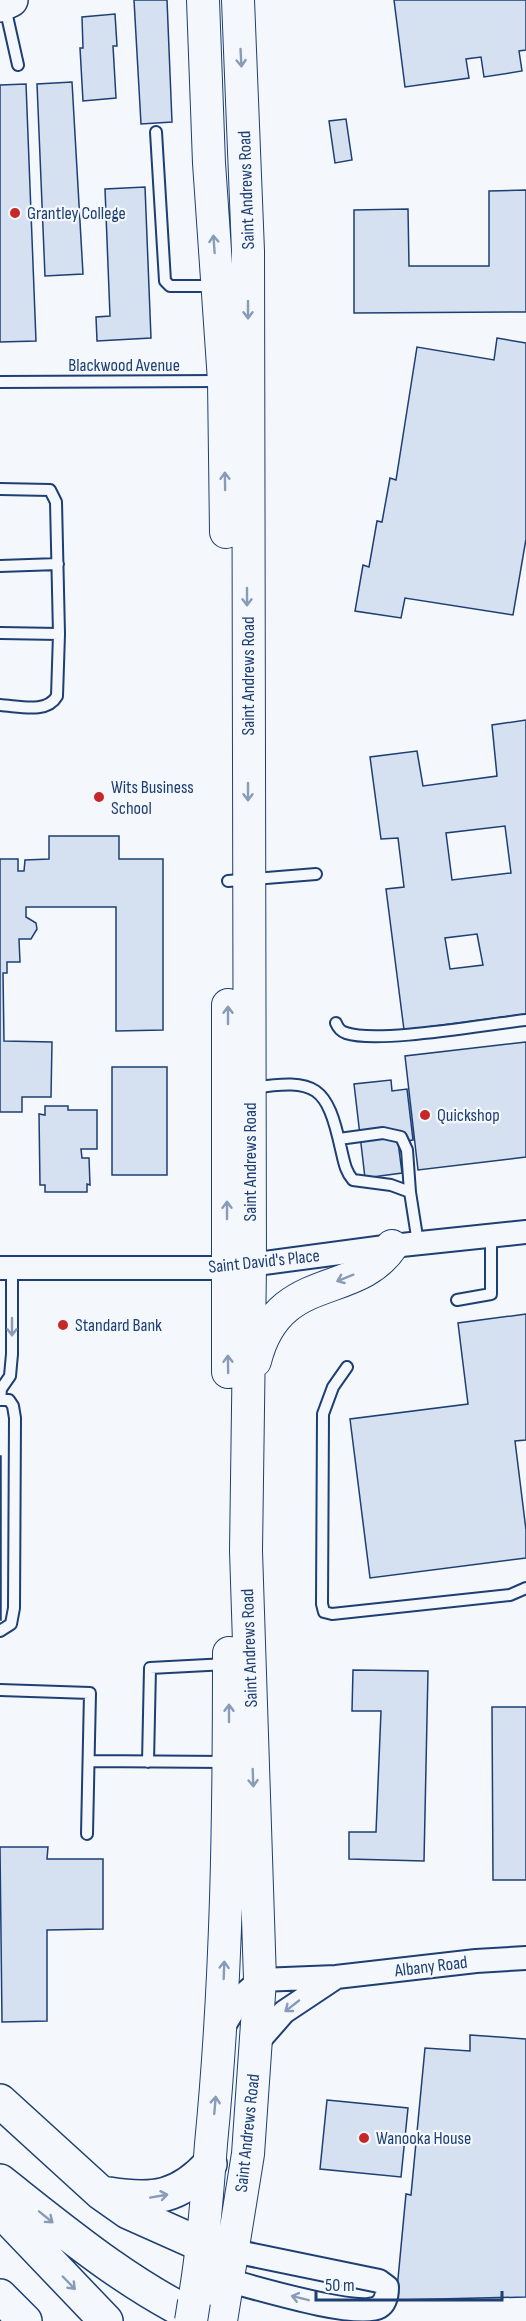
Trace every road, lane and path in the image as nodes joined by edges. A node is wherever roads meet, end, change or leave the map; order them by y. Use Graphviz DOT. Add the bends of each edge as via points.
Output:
graph roads {
  1 [pos="203,0"];
  2 [pos="238,0"];
  3 [pos="5,3"];
  4 [pos="18,65"];
  5 [pos="156,132"];
  6 [pos="217,286"];
  7 [pos="236,379"];
  8 [pos="0,382"];
  9 [pos="0,489"];
  10 [pos="58,564"];
  11 [pos="0,566"];
  12 [pos="0,633"];
  13 [pos="59,634"];
  14 [pos="0,705"];
  15 [pos="316,874"];
  16 [pos="239,880"];
  17 [pos="526,1020"];
  18 [pos="336,1023"];
  19 [pos="239,1090"];
  20 [pos="339,1139"];
  21 [pos="410,1192"];
  22 [pos="526,1232"];
  23 [pos="491,1236"];
  24 [pos="405,1244"];
  25 [pos="238,1267"];
  26 [pos="6,1268"];
  27 [pos="457,1300"];
  28 [pos="347,1367"];
  29 [pos="249,1384"];
  30 [pos="0,1394"];
  31 [pos="526,1588"];
  32 [pos="0,1631"];
  33 [pos="229,1664"];
  34 [pos="0,1690"];
  35 [pos="89,1761"];
  36 [pos="148,1762"];
  37 [pos="229,1762"];
  38 [pos="87,1834"];
  39 [pos="526,1958"];
  40 [pos="336,1977"];
  41 [pos="260,1980"];
  42 [pos="222,2029"];
  43 [pos="256,2044"];
  44 [pos="0,2101"];
  45 [pos="210,2164"];
  46 [pos="0,2181"];
  47 [pos="101,2193"];
  48 [pos="0,2210"];
  49 [pos="210,2291"];
  50 [pos="0,2296"];
  51 [pos="25,2321"];
  52 [pos="106,2321"];
  6 -- 1 [label="main road, Saint Andrews Road, one-way"];
  2 -- 7 [label="main road, Saint Andrews Road, one-way" via="246,166"];
  3 -- 4 [label="lane"];
  5 -- 6 [label="lane" via="165,281 170,286"];
  6 -- 7 [label="main road, Saint Andrews Road"];
  7 -- 8 [label="lane, Blackwood Avenue"];
  7 -- 16 [label="main road, Saint Andrews Road"];
  9 -- 10 [label="lane" via="50,490 56,502"];
  10 -- 11 [label="lane"];
  10 -- 13 [label="lane"];
  12 -- 13 [label="lane"];
  13 -- 14 [label="lane" via="57,696 53,704"];
  15 -- 16 [label="lane"];
  16 -- 19 [label="main road, Saint Andrews Road"];
  17 -- 18 [label="lane" via="394,1035 353,1034 341,1030"];
  19 -- 20 [label="lane" via="294,1083 320,1095 332,1110"];
  19 -- 25 [label="main road, Saint Andrews Road"];
  20 -- 21 [label="lane" via="345,1167 353,1180"];
  20 -- 21 [label="lane" via="383,1133 401,1137"];
  21 -- 24 [label="lane"];
  22 -- 23 [label="street, Saint David's Place"];
  23 -- 24 [label="street, Saint David's Place"];
  23 -- 27 [label="lane" via="491,1294"];
  24 -- 25 [label="street, Saint David's Place"];
  24 -- 29 [label="main road, one-way" via="296,1300 273,1319 256,1354"];
  25 -- 26 [label="street, Saint David's Place"];
  25 -- 29 [label="main road, Saint Andrews Road"];
  33 -- 25 [label="main road, Saint Andrews Road, one-way"];
  26 -- 30 [label="lane, one-way" via="12,1354 10,1376"];
  28 -- 31 [label="lane" via="333,1387 323,1414 324,1612 510,1595"];
  29 -- 41 [label="main road, Saint Andrews Road, one-way" via="246,1551"];
  30 -- 32 [label="lane" via="13,1406 15,1418 14,1608 11,1624"];
  33 -- 36 [label="lane" via="150,1668"];
  37 -- 33 [label="main road, Saint Andrews Road, one-way"];
  34 -- 35 [label="lane" via="90,1694"];
  35 -- 36 [label="lane"];
  35 -- 38 [label="lane"];
  36 -- 37 [label="lane"];
  42 -- 37 [label="main road, Saint Andrews Road, one-way"];
  39 -- 40 [label="street, Albany Road"];
  40 -- 41 [label="street, Albany Road"];
  40 -- 43 [label="street, Albany Road, one-way" via="284,2012"];
  41 -- 42 [label="street" via="243,1995"];
  41 -- 43 [label="main road, Saint Andrews Road"];
  45 -- 42 [label="main road, Saint Andrews Road, one-way"];
  43 -- 49 [label="main road, Saint Andrews Road" via="248,2154"];
  44 -- 47 [label="highway"];
  47 -- 45 [label="highway, one-way" via="160,2197 188,2185"];
  45 -- 49 [label="main road, Saint Andrews Road"];
  46 -- 49 [label="highway, one-way" via="121,2274 173,2306"];
  47 -- 49 [label="highway" via="128,2212"];
  48 -- 52 [label="highway, one-way"];
  49 -- 49 [label="street, one-way" via="379,2281 387,2287 379,2307 351,2311"];
  50 -- 51 [label="highway"];
}
